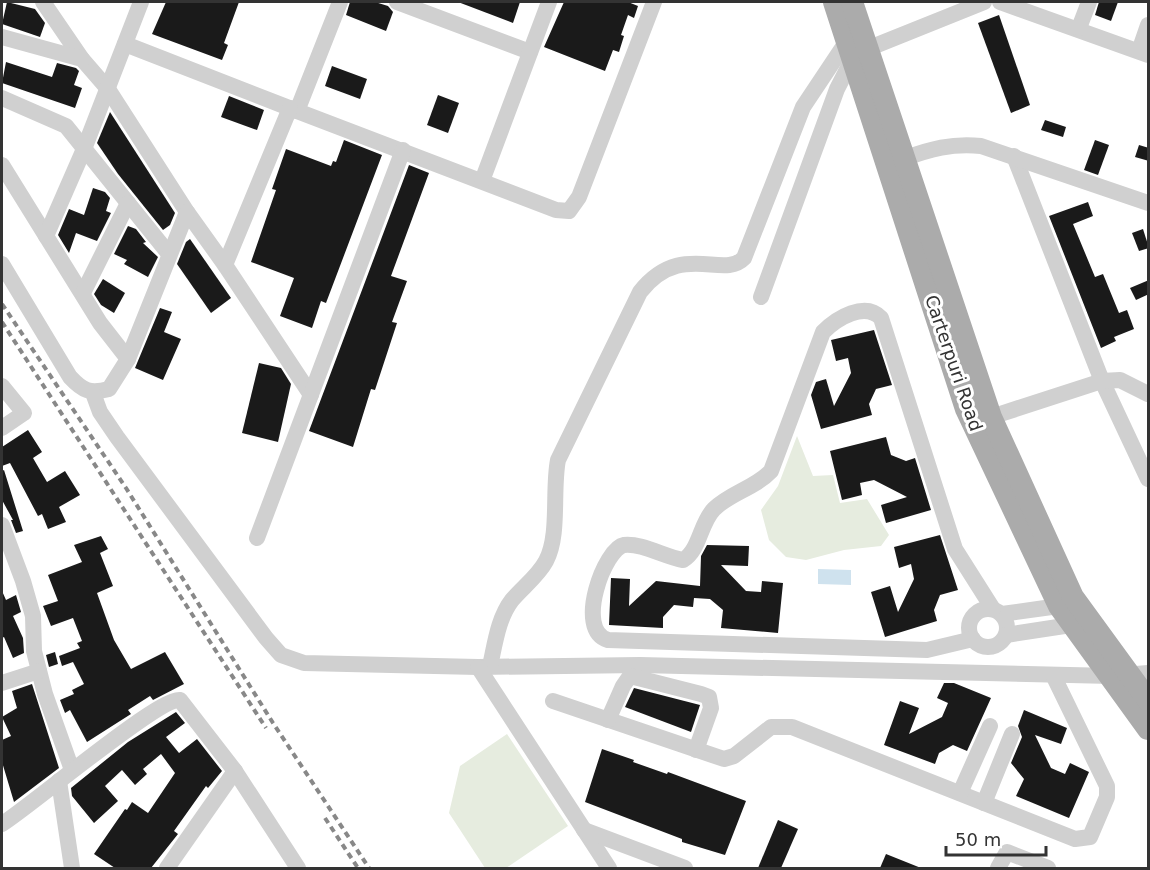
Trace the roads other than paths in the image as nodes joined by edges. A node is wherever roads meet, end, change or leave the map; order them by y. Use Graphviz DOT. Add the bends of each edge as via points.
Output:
graph roads {
  1 [pos="43,2"];
  2 [pos="141,2"];
  3 [pos="340,2"];
  4 [pos="397,2"];
  5 [pos="549,2"];
  6 [pos="654,2"];
  7 [pos="834,2"];
  8 [pos="852,2"];
  9 [pos="1000,2"];
  10 [pos="1089,2"];
  11 [pos="977,3"];
  12 [pos="1149,25"];
  13 [pos="1079,28"];
  14 [pos="2,37"];
  15 [pos="124,44"];
  16 [pos="856,49"];
  17 [pos="530,51"];
  18 [pos="1144,53"];
  19 [pos="82,59"];
  20 [pos="108,89"];
  21 [pos="2,98"];
  22 [pos="293,110"];
  23 [pos="84,149"];
  24 [pos="402,150"];
  25 [pos="1014,156"];
  26 [pos="903,159"];
  27 [pos="2,165"];
  28 [pos="482,181"];
  29 [pos="128,203"];
  30 [pos="1149,203"];
  31 [pos="187,212"];
  32 [pos="46,236"];
  33 [pos="169,254"];
  34 [pos="2,264"];
  35 [pos="225,264"];
  36 [pos="83,293"];
  37 [pos="761,297"];
  38 [pos="128,358"];
  39 [pos="1102,381"];
  40 [pos="2,386"];
  41 [pos="93,393"];
  42 [pos="1149,394"];
  43 [pos="311,395"];
  44 [pos="991,417"];
  45 [pos="2,429"];
  46 [pos="1149,479"];
  47 [pos="2,525"];
  48 [pos="257,538"];
  49 [pos="1072,611"];
  50 [pos="998,612"];
  51 [pos="1006,635"];
  52 [pos="973,639"];
  53 [pos="484,666"];
  54 [pos="39,671"];
  55 [pos="1053,675"];
  56 [pos="1130,675"];
  57 [pos="2,683"];
  58 [pos="1149,700"];
  59 [pos="553,701"];
  60 [pos="608,720"];
  61 [pos="990,726"];
  62 [pos="1149,729"];
  63 [pos="1012,734"];
  64 [pos="696,750"];
  65 [pos="235,771"];
  66 [pos="65,776"];
  67 [pos="960,793"];
  68 [pos="984,802"];
  69 [pos="2,824"];
  70 [pos="585,830"];
  71 [pos="72,868"];
  72 [pos="167,868"];
  73 [pos="298,868"];
  74 [pos="609,868"];
  75 [pos="685,868"];
  76 [pos="998,868"];
  77 [pos="1048,868"];
  1 -- 19 [label="street"];
  2 -- 15 [label="street"];
  3 -- 22 [label="street"];
  4 -- 17 [label="street"];
  5 -- 17 [label="street"];
  6 -- 28 [label="street" via="579,197 569,211 556,210"];
  7 -- 16 [label="main road, Carterpuri Road"];
  8 -- 16 [label="main road, Carterpuri Road"];
  9 -- 13 [label="street"];
  10 -- 13 [label="street"];
  11 -- 16 [label="street"];
  12 -- 18 [label="street"];
  13 -- 18 [label="street"];
  14 -- 19 [label="street"];
  15 -- 20 [label="street"];
  15 -- 22 [label="street"];
  16 -- 26 [label="main road, Carterpuri Road"];
  16 -- 37 [label="street" via="837,89"];
  16 -- 49 [label="main road, Carterpuri Road" via="966,409"];
  16 -- 53 [label="street" via="803,107 744,258 731,266 688,262 670,266 640,292 558,460 552,543 546,560 511,602"];
  17 -- 28 [label="street"];
  19 -- 20 [label="street"];
  20 -- 23 [label="street"];
  20 -- 31 [label="street"];
  21 -- 23 [label="street" via="66,126"];
  22 -- 24 [label="street"];
  22 -- 35 [label="street"];
  23 -- 29 [label="street"];
  23 -- 32 [label="street"];
  24 -- 28 [label="street"];
  24 -- 43 [label="street"];
  25 -- 26 [label="street" via="958,144"];
  25 -- 30 [label="street"];
  25 -- 39 [label="street"];
  26 -- 44 [label="main road, Carterpuri Road"];
  27 -- 32 [label="street"];
  29 -- 33 [label="street"];
  29 -- 36 [label="street"];
  31 -- 33 [label="street"];
  31 -- 35 [label="street"];
  32 -- 36 [label="street"];
  33 -- 38 [label="street"];
  34 -- 41 [label="street" via="70,377 80,388"];
  35 -- 43 [label="street"];
  36 -- 38 [label="street" via="100,323"];
  38 -- 41 [label="street" via="109,388"];
  39 -- 42 [label="street" via="1120,380"];
  39 -- 44 [label="street"];
  39 -- 46 [label="street"];
  40 -- 45 [label="street" via="24,413"];
  41 -- 53 [label="street" via="100,412 120,442 281,655 304,663"];
  43 -- 48 [label="street"];
  44 -- 49 [label="main road, Carterpuri Road"];
  47 -- 54 [label="street" via="30,607"];
  49 -- 50 [label="street"];
  49 -- 51 [label="street"];
  49 -- 56 [label="main road, Carterpuri Road"];
  50 -- 51 [label="street" via="1007,624"];
  50 -- 52 [label="street" via="982,610 972,617 969,628"];
  50 -- 52 [label="street" via="955,549 881,318 866,309 832,322 823,332 771,471 762,481 716,507 707,517 690,556 683,560 632,546 622,545 612,552 591,617 600,637 608,640 927,650"];
  51 -- 52 [label="street" via="999,644 988,647"];
  53 -- 55 [label="street" via="640,665"];
  53 -- 70 [label="street"];
  54 -- 57 [label="street"];
  54 -- 66 [label="street"];
  55 -- 56 [label="street"];
  55 -- 68 [label="street" via="1107,786 1107,797 1094,830 1090,837 1075,838"];
  56 -- 58 [label="main road, Carterpuri Road"];
  56 -- 62 [label="main road, Carterpuri Road"];
  59 -- 60 [label="street"];
  60 -- 64 [label="street"];
  60 -- 64 [label="street" via="630,676 701,694 709,697 711,708"];
  61 -- 67 [label="street"];
  63 -- 68 [label="street"];
  64 -- 67 [label="street" via="724,759 734,756 771,727 792,726"];
  65 -- 66 [label="street" via="184,703 176,699"];
  65 -- 72 [label="street"];
  65 -- 73 [label="street"];
  66 -- 69 [label="street"];
  66 -- 71 [label="street"];
  67 -- 68 [label="street"];
  70 -- 74 [label="street"];
  70 -- 75 [label="street"];
  76 -- 77 [label="street" via="1007,852"];
}
